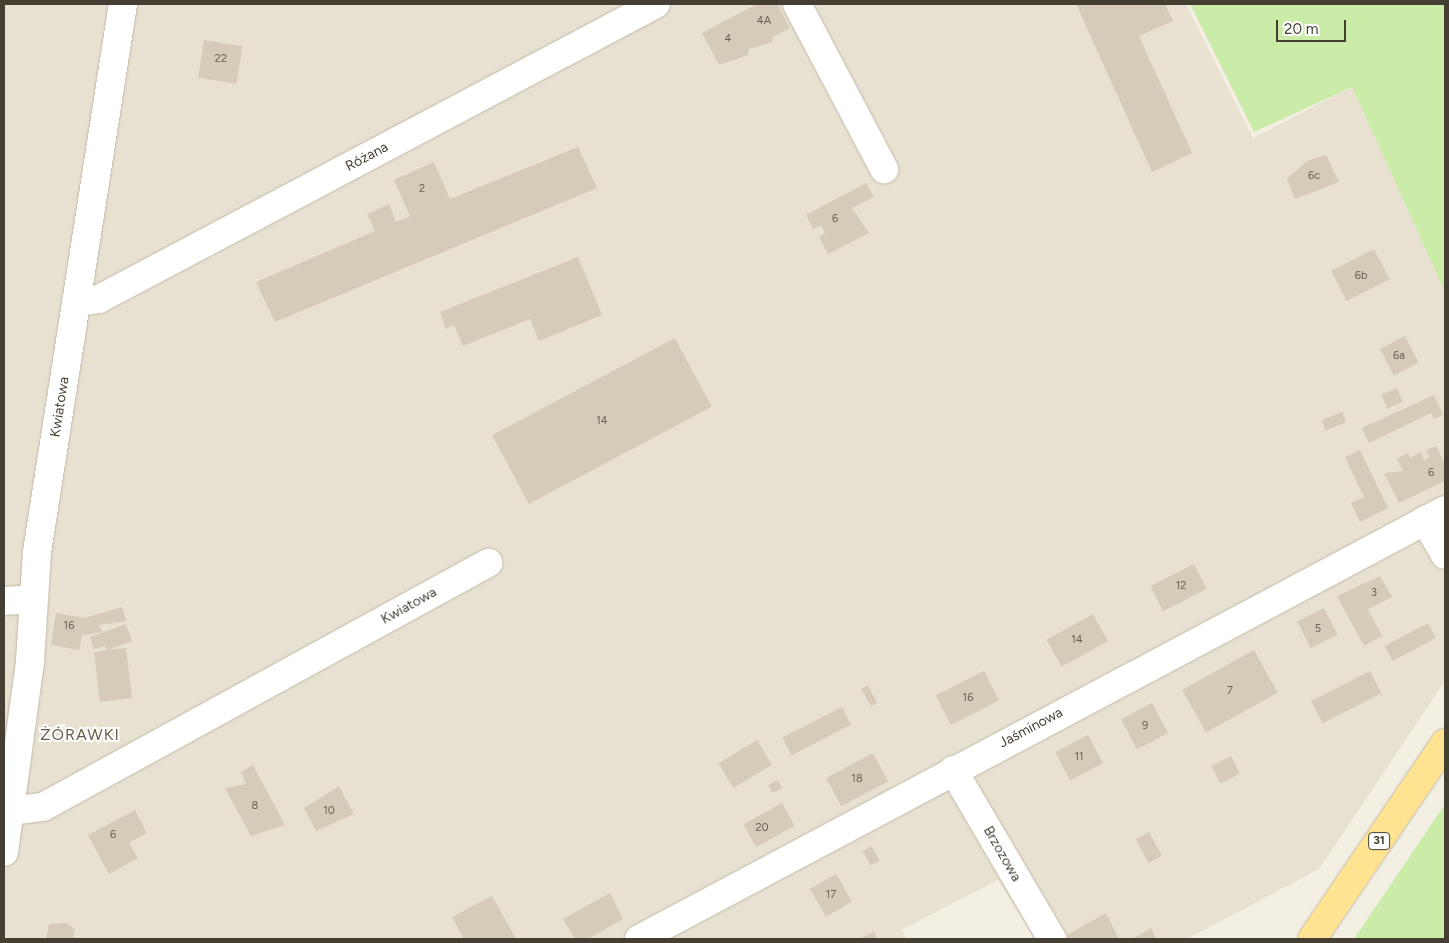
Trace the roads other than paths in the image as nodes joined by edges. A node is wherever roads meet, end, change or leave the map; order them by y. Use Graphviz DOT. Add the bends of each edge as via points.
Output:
graph roads {
  1 [pos="124,4"];
  2 [pos="656,4"];
  3 [pos="797,4"];
  4 [pos="884,169"];
  5 [pos="76,302"];
  6 [pos="1435,515"];
  7 [pos="1445,555"];
  8 [pos="488,563"];
  9 [pos="31,599"];
  10 [pos="4,601"];
  11 [pos="1445,743"];
  12 [pos="953,770"];
  13 [pos="10,811"];
  14 [pos="4,852"];
  15 [pos="640,939"];
  16 [pos="1052,939"];
  17 [pos="1312,939"];
  1 -- 5 [label="street, Kwiatowa"];
  2 -- 5 [label="street, Różana" via="99,299"];
  3 -- 4 [label="street"];
  5 -- 9 [label="street, Kwiatowa"];
  6 -- 7 [label="street, Jaśminowa"];
  6 -- 12 [label="street, Jaśminowa"];
  8 -- 13 [label="street, Kwiatowa" via="43,808"];
  9 -- 10 [label="street"];
  9 -- 13 [label="street, Kwiatowa" via="30,661"];
  11 -- 17 [label="main road, 31"];
  12 -- 15 [label="street, Jaśminowa"];
  12 -- 16 [label="street, Brzozowa"];
  13 -- 14 [label="street, Kwiatowa"];
}
